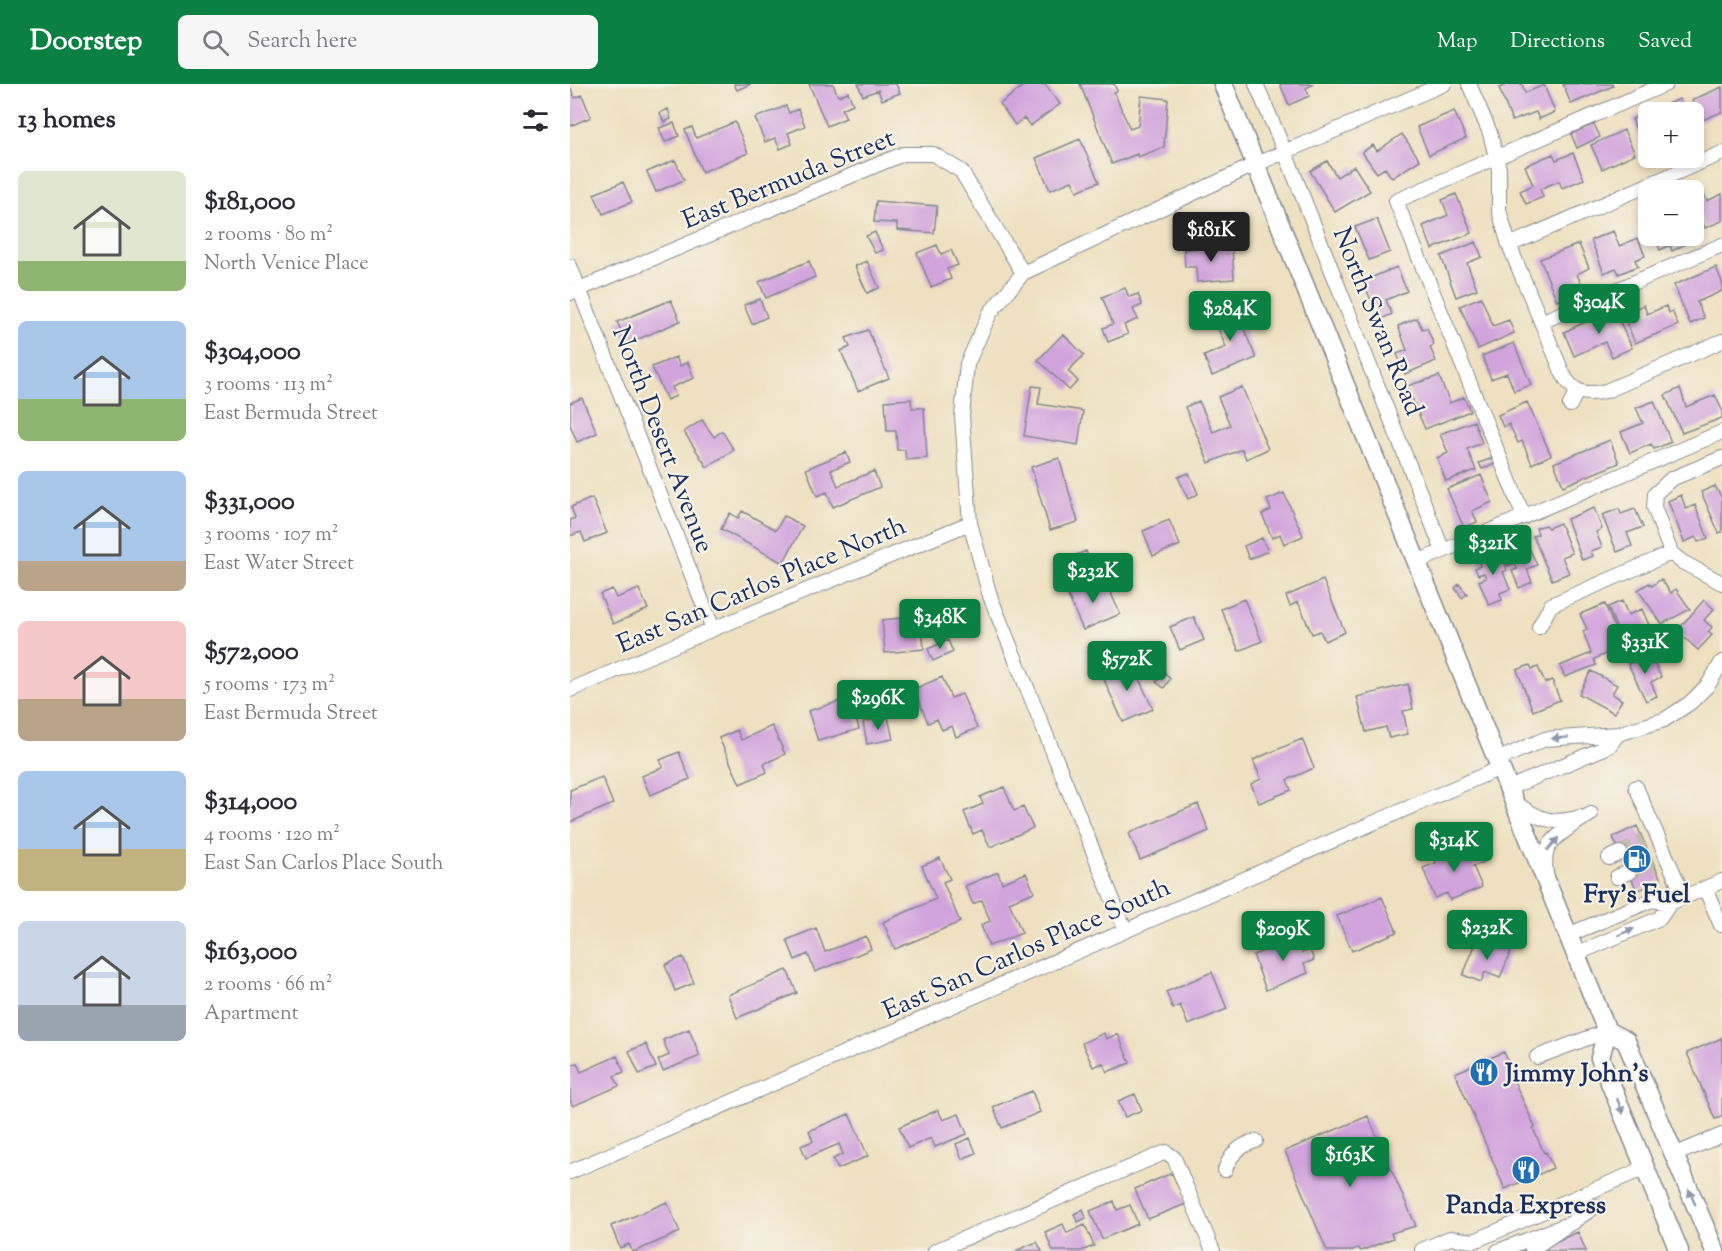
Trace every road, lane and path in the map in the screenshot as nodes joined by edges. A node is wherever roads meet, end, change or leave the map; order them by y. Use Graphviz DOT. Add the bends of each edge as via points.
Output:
graph roads {
  1 [pos="1223,84"];
  2 [pos="1256,84"];
  3 [pos="1444,84"];
  4 [pos="1469,84"];
  5 [pos="1666,84"];
  6 [pos="1285,152"];
  7 [pos="1722,153"];
  8 [pos="1496,156"];
  9 [pos="1254,165"];
  10 [pos="1509,245"];
  11 [pos="1722,245"];
  12 [pos="570,266"];
  13 [pos="1023,273"];
  14 [pos="574,291"];
  15 [pos="1541,322"];
  16 [pos="1722,340"];
  17 [pos="1577,391"];
  18 [pos="1570,405"];
  19 [pos="1722,432"];
  20 [pos="1722,458"];
  21 [pos="1524,517"];
  22 [pos="970,523"];
  23 [pos="1443,551"];
  24 [pos="1671,553"];
  25 [pos="1417,562"];
  26 [pos="1722,583"];
  27 [pos="1539,627"];
  28 [pos="713,629"];
  29 [pos="1722,662"];
  30 [pos="570,690"];
  31 [pos="1618,734"];
  32 [pos="1499,764"];
  33 [pos="1636,787"];
  34 [pos="1512,795"];
  35 [pos="1667,859"];
  36 [pos="1654,864"];
  37 [pos="1722,881"];
  38 [pos="1550,888"];
  39 [pos="1705,888"];
  40 [pos="1684,897"];
  41 [pos="1670,903"];
  42 [pos="1721,925"];
  43 [pos="1125,930"];
  44 [pos="1568,934"];
  45 [pos="1576,954"];
  46 [pos="1607,1031"];
  47 [pos="1537,1057"];
  48 [pos="1722,1135"];
  49 [pos="1256,1141"];
  50 [pos="1674,1155"];
  51 [pos="1644,1168"];
  52 [pos="1225,1170"];
  53 [pos="570,1172"];
  54 [pos="1596,1206"];
  55 [pos="1574,1222"];
  56 [pos="1476,1246"];
  57 [pos="1532,1248"];
  58 [pos="1422,1250"];
  59 [pos="935,1251"];
  60 [pos="1213,1251"];
  61 [pos="1498,1251"];
  62 [pos="1679,1251"];
  63 [pos="1715,1251"];
  1 -- 9 [label="main road"];
  2 -- 6 [label="street, North Swan Road"];
  3 -- 6 [label="street"];
  4 -- 8 [label="street"];
  5 -- 8 [label="street"];
  6 -- 9 [label="street"];
  6 -- 23 [label="street, North Swan Road"];
  7 -- 10 [label="street"];
  8 -- 10 [label="street" via="1499,210"];
  8 -- 21 [label="street" via="1396,201"];
  9 -- 13 [label="street"];
  9 -- 25 [label="main road"];
  10 -- 15 [label="street"];
  11 -- 15 [label="street"];
  12 -- 14 [label="street, North Desert Avenue"];
  13 -- 14 [label="street, East Bermuda Street" via="961,171 933,154 903,154"];
  13 -- 22 [label="street" via="990,313 967,364 962,416"];
  14 -- 28 [label="street, North Desert Avenue"];
  15 -- 17 [label="street" via="1563,374"];
  16 -- 17 [label="street" via="1606,391"];
  17 -- 18 [label="street"];
  19 -- 21 [label="street"];
  20 -- 24 [label="street" via="1671,479 1655,494 1654,507"];
  21 -- 23 [label="street"];
  22 -- 28 [label="street, East San Carlos Place North"];
  22 -- 43 [label="street" via="990,596"];
  23 -- 25 [label="street"];
  24 -- 26 [label="street"];
  24 -- 27 [label="street" via="1551,604"];
  25 -- 32 [label="main road"];
  28 -- 30 [label="street, East San Carlos Place North"];
  29 -- 31 [label="street" via="1708,685 1689,703 1664,720"];
  31 -- 32 [label="street, East San Carlos Place South, one-way" via="1545,739"];
  31 -- 34 [label="street" via="1609,746"];
  32 -- 34 [label="main road"];
  32 -- 43 [label="street, East San Carlos Place South"];
  33 -- 35 [label="street" via="1650,837"];
  34 -- 38 [label="main road"];
  38 -- 34 [label="street, one-way" via="1544,865 1548,847 1591,814 1550,821 1536,817"];
  35 -- 36 [label="street"];
  35 -- 40 [label="street"];
  37 -- 39 [label="street"];
  38 -- 44 [label="main road"];
  39 -- 40 [label="street"];
  39 -- 42 [label="street"];
  40 -- 41 [label="street"];
  41 -- 44 [label="street" via="1652,900"];
  45 -- 41 [label="street, one-way" via="1660,918"];
  43 -- 53 [label="street, East San Carlos Place South"];
  44 -- 45 [label="main road"];
  45 -- 46 [label="main road"];
  46 -- 47 [label="street"];
  46 -- 50 [label="main road" via="1626,1041"];
  46 -- 51 [label="main road, one-way" via="1600,1058"];
  48 -- 50 [label="street"];
  49 -- 52 [label="street" via="1242,1145"];
  63 -- 50 [label="main road, one-way"];
  51 -- 56 [label="street"];
  51 -- 62 [label="main road"];
  54 -- 55 [label="street"];
  55 -- 57 [label="street"];
  55 -- 61 [label="street"];
  56 -- 58 [label="street" via="1450,1238"];
  59 -- 60 [label="street" via="1166,1152 1174,1158"];
}
